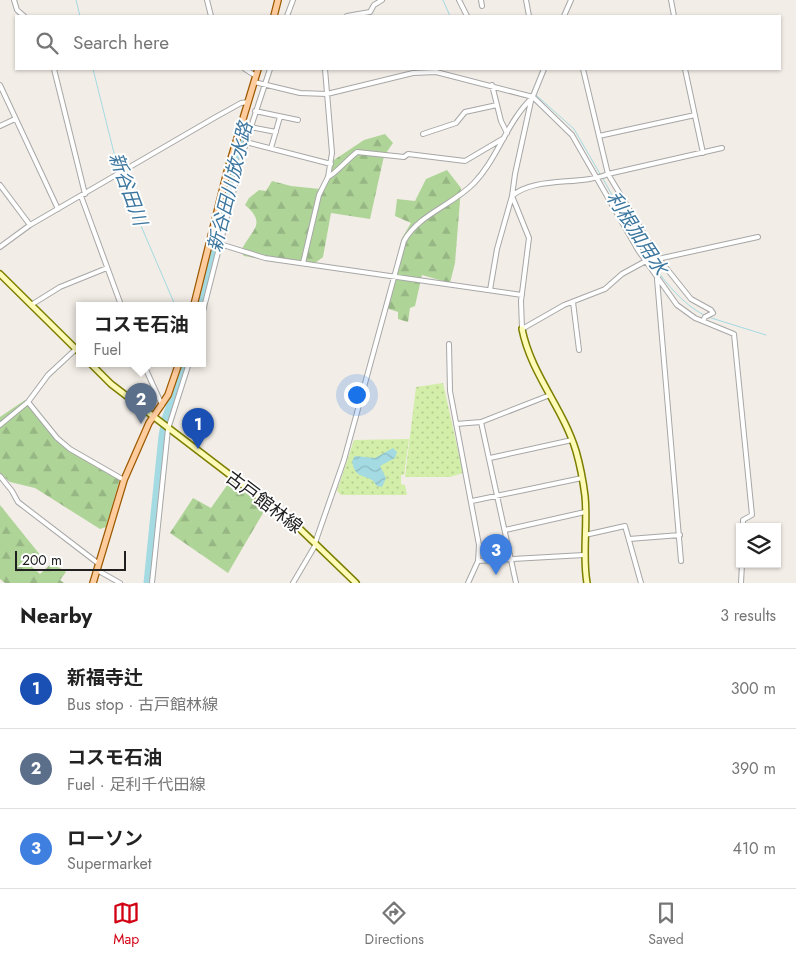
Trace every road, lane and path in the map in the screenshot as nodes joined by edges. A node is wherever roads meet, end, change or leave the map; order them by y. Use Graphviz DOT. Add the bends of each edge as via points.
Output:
graph roads {
  1 [pos="14,0"];
  2 [pos="207,0"];
  3 [pos="278,0"];
  4 [pos="293,0"];
  5 [pos="382,0"];
  6 [pos="459,0"];
  7 [pos="481,0"];
  8 [pos="526,0"];
  9 [pos="570,0"];
  10 [pos="671,0"];
  11 [pos="482,6"];
  12 [pos="567,9"];
  13 [pos="23,15"];
  14 [pos="211,15"];
  15 [pos="274,15"];
  16 [pos="287,15"];
  17 [pos="353,15"];
  18 [pos="466,15"];
  19 [pos="529,15"];
  20 [pos="564,15"];
  21 [pos="569,15"];
  22 [pos="674,15"];
  23 [pos="54,70"];
  24 [pos="247,70"];
  25 [pos="258,70"];
  26 [pos="270,70"];
  27 [pos="325,70"];
  28 [pos="544,70"];
  29 [pos="583,70"];
  30 [pos="685,70"];
  31 [pos="256,76"];
  32 [pos="255,82"];
  33 [pos="0,85"];
  34 [pos="262,85"];
  35 [pos="492,85"];
  36 [pos="327,94"];
  37 [pos="533,97"];
  38 [pos="248,102"];
  39 [pos="497,105"];
  40 [pos="254,111"];
  41 [pos="695,115"];
  42 [pos="280,117"];
  43 [pos="16,118"];
  44 [pos="298,120"];
  45 [pos="0,126"];
  46 [pos="250,127"];
  47 [pos="276,132"];
  48 [pos="507,133"];
  49 [pos="423,134"];
  50 [pos="600,136"];
  51 [pos="504,137"];
  52 [pos="246,142"];
  53 [pos="271,148"];
  54 [pos="722,148"];
  55 [pos="703,153"];
  56 [pos="330,164"];
  57 [pos="608,174"];
  58 [pos="328,177"];
  59 [pos="601,177"];
  60 [pos="0,185"];
  61 [pos="83,195"];
  62 [pos="512,196"];
  63 [pos="58,209"];
  64 [pos="30,224"];
  65 [pos="758,237"];
  66 [pos="211,241"];
  67 [pos="219,243"];
  68 [pos="0,247"];
  69 [pos="659,259"];
  70 [pos="646,262"];
  71 [pos="303,263"];
  72 [pos="107,268"];
  73 [pos="0,274"];
  74 [pos="395,275"];
  75 [pos="656,277"];
  76 [pos="490,290"];
  77 [pos="522,295"];
  78 [pos="120,302"];
  79 [pos="195,302"];
  80 [pos="205,302"];
  81 [pos="573,302"];
  82 [pos="31,305"];
  83 [pos="703,321"];
  84 [pos="522,330"];
  85 [pos="449,344"];
  86 [pos="76,349"];
  87 [pos="579,350"];
  88 [pos="76,353"];
  89 [pos="94,367"];
  90 [pos="144,367"];
  91 [pos="178,367"];
  92 [pos="188,367"];
  93 [pos="550,395"];
  94 [pos="28,402"];
  95 [pos="162,405"];
  96 [pos="152,416"];
  97 [pos="481,422"];
  98 [pos="456,424"];
  99 [pos="0,425"];
  100 [pos="167,428"];
  101 [pos="572,440"];
  102 [pos="490,458"];
  103 [pos="0,476"];
  104 [pos="582,478"];
  105 [pos="124,480"];
  106 [pos="497,496"];
  107 [pos="472,501"];
  108 [pos="586,512"];
  109 [pos="743,523"];
  110 [pos="505,530"];
  111 [pos="585,535"];
  112 [pos="680,535"];
  113 [pos="629,539"];
  114 [pos="316,543"];
  115 [pos="584,555"];
  116 [pos="511,558"];
  117 [pos="478,561"];
  118 [pos="681,561"];
  119 [pos="98,567"];
  120 [pos="742,568"];
  121 [pos="94,583"];
  122 [pos="120,583"];
  123 [pos="152,583"];
  124 [pos="293,583"];
  125 [pos="356,583"];
  126 [pos="468,583"];
  127 [pos="516,583"];
  128 [pos="587,583"];
  129 [pos="641,583"];
  130 [pos="741,583"];
  1 -- 13 [label="street"];
  2 -- 14 [label="street"];
  3 -- 15 [label="main road"];
  4 -- 16 [label="street"];
  5 -- 17 [label="street" via="370,12"];
  6 -- 18 [label="street"];
  7 -- 11 [label="street"];
  8 -- 19 [label="street"];
  9 -- 12 [label="street"];
  10 -- 22 [label="street"];
  12 -- 20 [label="street"];
  12 -- 21 [label="street"];
  23 -- 61 [label="street"];
  24 -- 31 [label="street"];
  25 -- 31 [label="main road"];
  26 -- 34 [label="street"];
  27 -- 36 [label="street"];
  28 -- 37 [label="street"];
  29 -- 50 [label="street"];
  30 -- 41 [label="street"];
  31 -- 32 [label="main road"];
  32 -- 34 [label="street"];
  32 -- 38 [label="main road"];
  33 -- 43 [label="street"];
  34 -- 36 [label="street" via="300,93"];
  34 -- 40 [label="street"];
  35 -- 36 [label="street" via="444,73 424,72"];
  35 -- 37 [label="street"];
  35 -- 39 [label="street"];
  36 -- 56 [label="street"];
  37 -- 48 [label="street"];
  37 -- 59 [label="street" via="572,136"];
  37 -- 62 [label="street"];
  38 -- 61 [label="street" via="214,118"];
  38 -- 66 [label="main road"];
  39 -- 48 [label="street" via="500,121"];
  39 -- 49 [label="street" via="465,112 456,123"];
  40 -- 42 [label="street"];
  40 -- 46 [label="street"];
  41 -- 50 [label="street"];
  41 -- 55 [label="street"];
  42 -- 44 [label="street"];
  42 -- 47 [label="street"];
  43 -- 45 [label="street"];
  43 -- 63 [label="street"];
  46 -- 47 [label="street"];
  46 -- 52 [label="street"];
  47 -- 53 [label="street"];
  48 -- 51 [label="street"];
  50 -- 57 [label="street"];
  51 -- 58 [label="street" via="465,161 357,152"];
  51 -- 74 [label="street" via="475,182 408,234"];
  52 -- 53 [label="street"];
  52 -- 67 [label="street"];
  53 -- 56 [label="street"];
  54 -- 55 [label="street"];
  55 -- 57 [label="street"];
  56 -- 58 [label="street"];
  57 -- 59 [label="street"];
  57 -- 69 [label="street"];
  58 -- 71 [label="street" via="319,195"];
  59 -- 62 [label="street" via="530,187"];
  59 -- 70 [label="street"];
  60 -- 64 [label="street"];
  61 -- 63 [label="street"];
  61 -- 72 [label="street"];
  62 -- 76 [label="street" via="496,249"];
  62 -- 77 [label="street" via="529,238"];
  63 -- 64 [label="street"];
  64 -- 68 [label="street"];
  65 -- 69 [label="street"];
  66 -- 67 [label="street"];
  66 -- 79 [label="main road"];
  67 -- 71 [label="street" via="266,258"];
  67 -- 80 [label="street"];
  69 -- 70 [label="street"];
  69 -- 83 [label="street" via="691,299 711,310 713,313"];
  70 -- 75 [label="street"];
  70 -- 81 [label="street" via="622,274 605,288"];
  71 -- 74 [label="street"];
  72 -- 78 [label="street"];
  72 -- 82 [label="street" via="60,286"];
  73 -- 82 [label="main road"];
  74 -- 76 [label="street"];
  74 -- 114 [label="street" via="344,460"];
  75 -- 83 [label="street" via="681,310"];
  75 -- 112 [label="street"];
  76 -- 77 [label="street"];
  77 -- 84 [label="street"];
  81 -- 84 [label="street"];
  81 -- 87 [label="street"];
  82 -- 86 [label="main road"];
  83 -- 109 [label="street" via="731,331 736,338 752,515"];
  84 -- 93 [label="main road" via="529,356"];
  85 -- 98 [label="street" via="450,391"];
  88 -- 94 [label="street" via="48,375"];
  89 -- 96 [label="main road"];
  90 -- 95 [label="street"];
  91 -- 95 [label="main road"];
  92 -- 100 [label="street"];
  93 -- 97 [label="street"];
  93 -- 101 [label="main road"];
  94 -- 99 [label="street"];
  94 -- 105 [label="street" via="70,449"];
  95 -- 96 [label="main road"];
  96 -- 100 [label="main road, 古戸館林線"];
  96 -- 105 [label="main road"];
  97 -- 98 [label="street"];
  97 -- 102 [label="street"];
  98 -- 107 [label="street"];
  100 -- 114 [label="main road, 古戸館林線"];
  100 -- 123 [label="street"];
  101 -- 102 [label="street"];
  101 -- 104 [label="main road"];
  102 -- 106 [label="street"];
  103 -- 119 [label="street" via="18,502"];
  104 -- 106 [label="street"];
  104 -- 108 [label="main road"];
  105 -- 119 [label="main road"];
  106 -- 107 [label="street"];
  106 -- 110 [label="street"];
  107 -- 117 [label="street"];
  108 -- 110 [label="street"];
  108 -- 111 [label="main road"];
  110 -- 116 [label="street"];
  111 -- 113 [label="street" via="625,526"];
  111 -- 115 [label="main road"];
  112 -- 113 [label="street"];
  112 -- 118 [label="street"];
  113 -- 129 [label="street"];
  114 -- 124 [label="street"];
  114 -- 125 [label="main road, 古戸館林線"];
  115 -- 116 [label="street"];
  115 -- 128 [label="main road"];
  116 -- 117 [label="street"];
  116 -- 127 [label="street"];
  117 -- 126 [label="street"];
  119 -- 121 [label="main road"];
  119 -- 122 [label="street"];
  120 -- 130 [label="street"];
}
